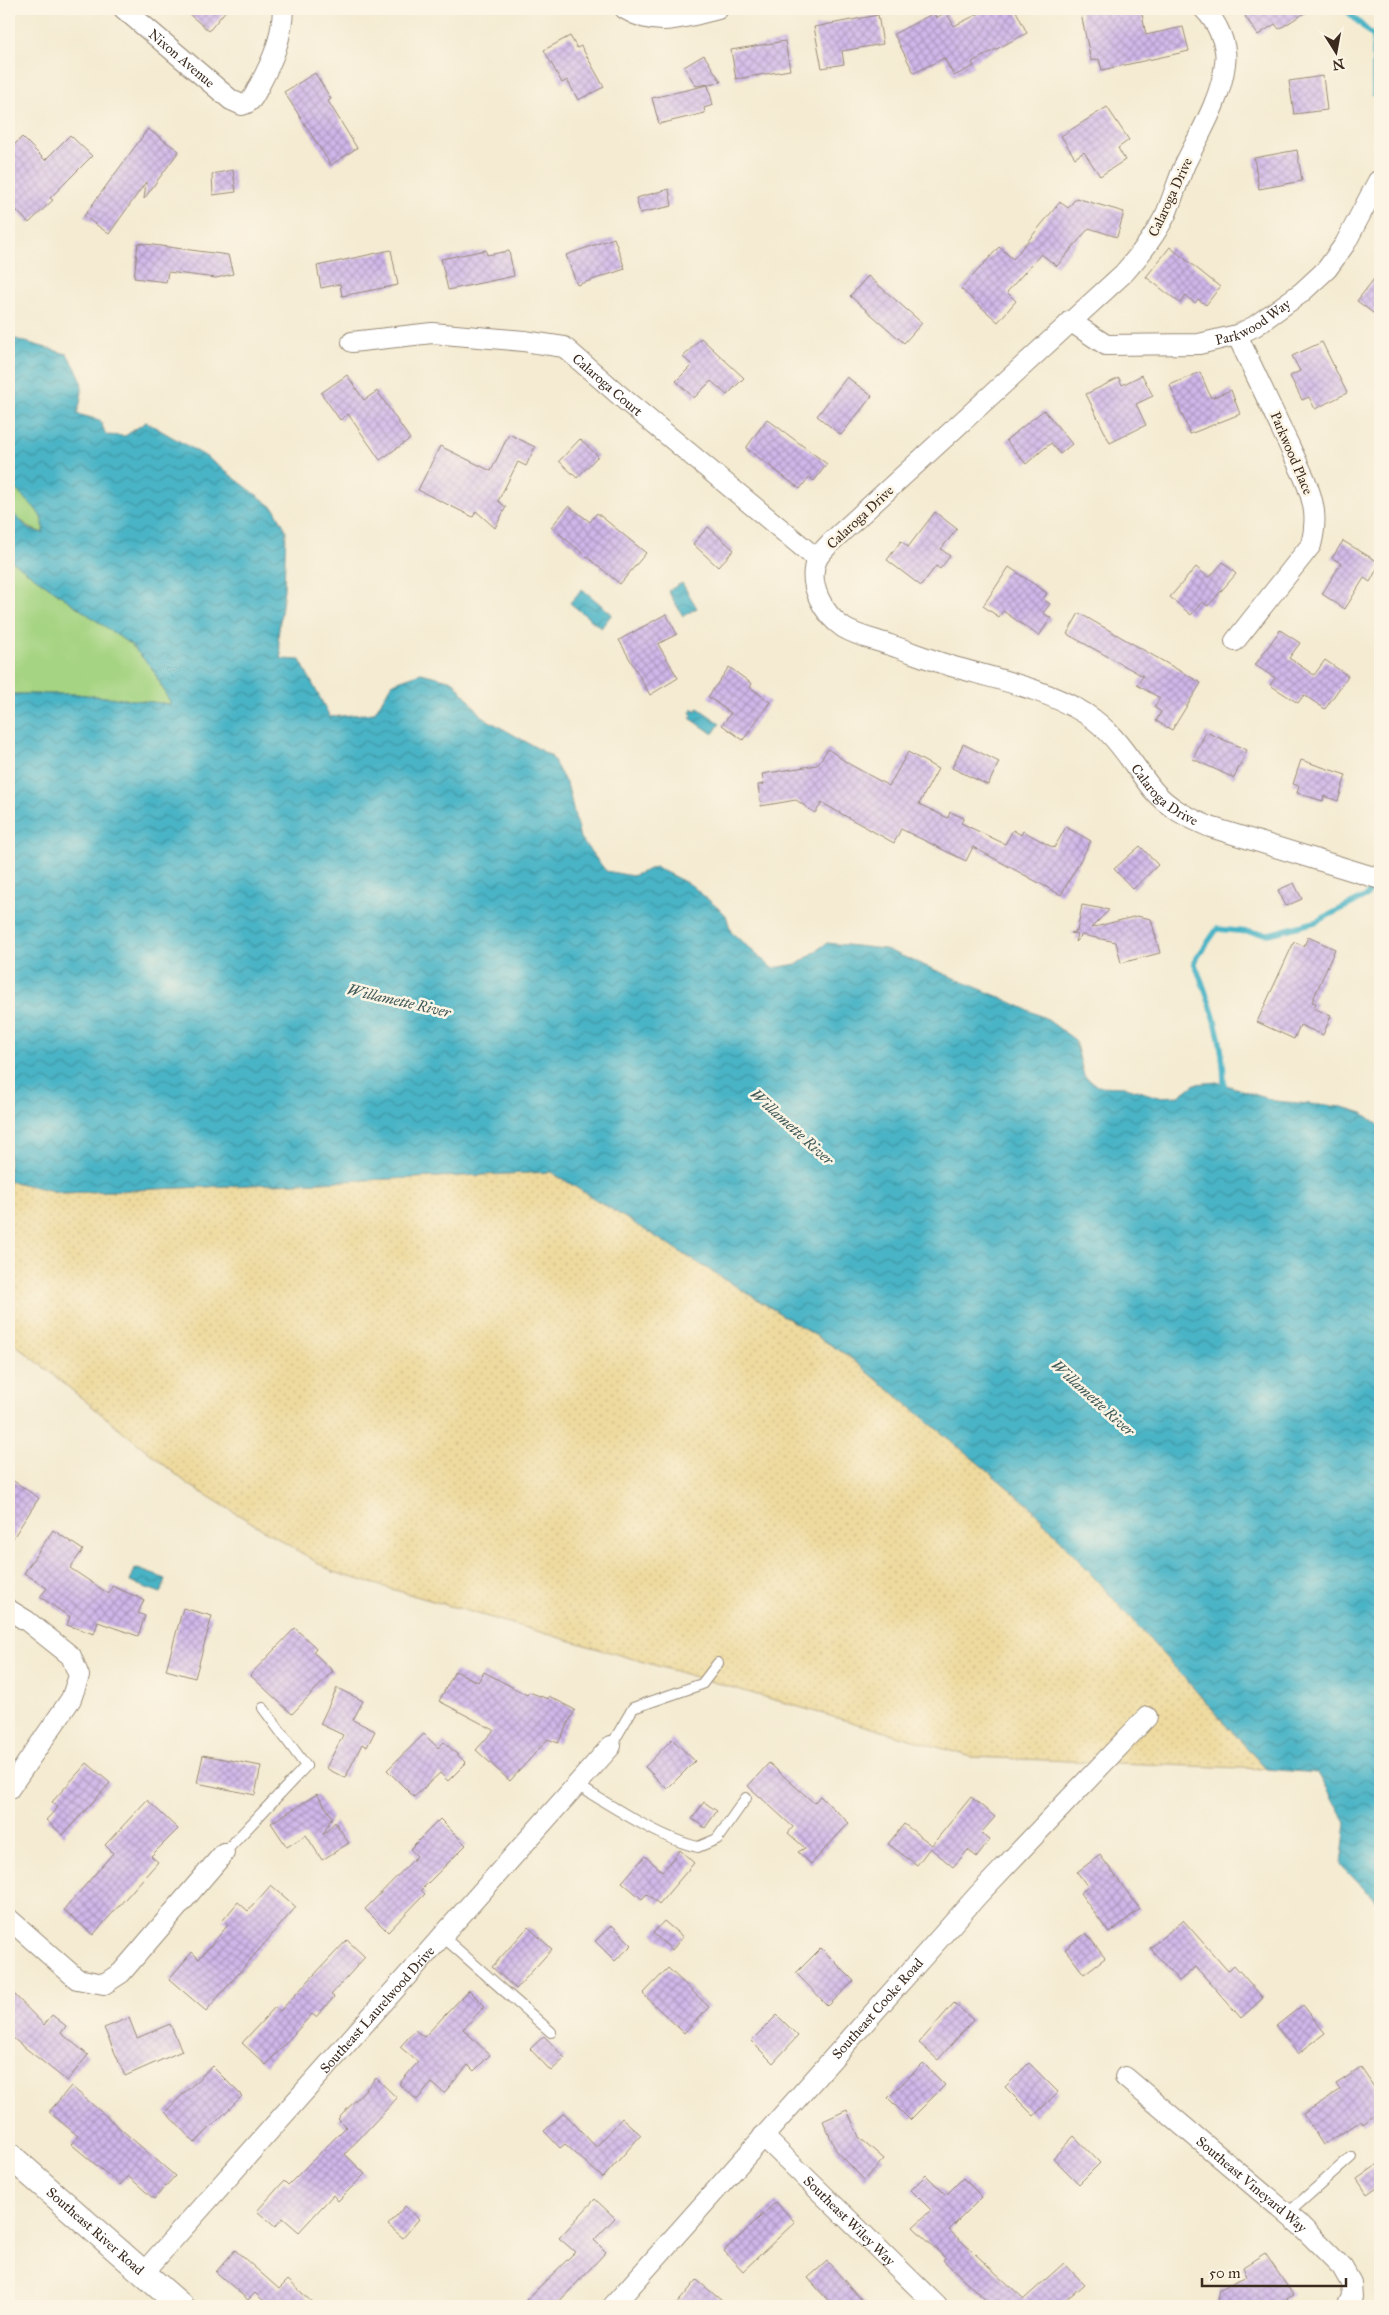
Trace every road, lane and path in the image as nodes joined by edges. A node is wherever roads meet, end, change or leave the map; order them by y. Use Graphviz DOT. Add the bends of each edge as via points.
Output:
graph roads {
  1 [pos="124,9"];
  2 [pos="283,9"];
  3 [pos="625,9"];
  4 [pos="718,9"];
  5 [pos="1204,9"];
  6 [pos="1378,181"];
  7 [pos="1070,321"];
  8 [pos="1237,335"];
  9 [pos="352,342"];
  10 [pos="817,559"];
  11 [pos="1236,641"];
  12 [pos="1380,879"];
  13 [pos="9,1610"];
  14 [pos="718,1663"];
  15 [pos="263,1708"];
  16 [pos="1147,1717"];
  17 [pos="611,1746"];
  18 [pos="577,1785"];
  19 [pos="9,1788"];
  20 [pos="746,1798"];
  21 [pos="224,1853"];
  22 [pos="9,1919"];
  23 [pos="442,1936"];
  24 [pos="551,2032"];
  25 [pos="1125,2077"];
  26 [pos="763,2136"];
  27 [pos="9,2155"];
  28 [pos="1351,2157"];
  29 [pos="1287,2214"];
  30 [pos="144,2272"];
  31 [pos="182,2306"];
  32 [pos="614,2306"];
  33 [pos="937,2306"];
  34 [pos="1347,2306"];
  1 -- 2 [label="street, Nixon Avenue" via="231,100 242,105 252,99 273,61 281,37"];
  3 -- 4 [label="street" via="639,17 664,22"];
  5 -- 7 [label="street, Calaroga Drive" via="1214,19 1222,38 1226,63 1214,103 1166,214 1152,238 1124,273"];
  6 -- 8 [label="street, Parkwood Way" via="1345,244 1327,269 1301,293"];
  7 -- 8 [label="street, Parkwood Way" via="1106,345 1199,344"];
  7 -- 10 [label="street, Calaroga Drive" via="831,542"];
  8 -- 11 [label="street, Parkwood Place" via="1304,477 1316,526 1311,545"];
  9 -- 10 [label="street, Calaroga Court" via="432,334 564,347"];
  10 -- 12 [label="street, Calaroga Drive" via="815,580 819,599 829,616 845,629 1038,693 1086,714 1132,758 1154,791 1185,816"];
  13 -- 19 [label="street" via="71,1656 79,1676 71,1699"];
  14 -- 17 [label="lane" via="702,1684 634,1708"];
  15 -- 21 [label="lane" via="306,1766"];
  16 -- 26 [label="street, Southeast Cooke Road" via="978,1895"];
  17 -- 18 [label="street, Southeast Laurelwood Drive"];
  18 -- 20 [label="lane" via="673,1839 698,1847 717,1839"];
  18 -- 23 [label="street, Southeast Laurelwood Drive"];
  21 -- 22 [label="street" via="121,1973 104,1984 77,1979"];
  23 -- 24 [label="lane"];
  23 -- 30 [label="street, Southeast Laurelwood Drive"];
  25 -- 29 [label="street, Southeast Vineyard Way"];
  26 -- 32 [label="street, Southeast Cooke Road"];
  26 -- 33 [label="street, Southeast Wiley Way"];
  27 -- 30 [label="street, Southeast River Road"];
  28 -- 29 [label="lane"];
  29 -- 34 [label="street, Southeast Vineyard Way" via="1342,2267 1351,2283 1352,2297"];
  30 -- 31 [label="street, Southeast River Road"];
}
